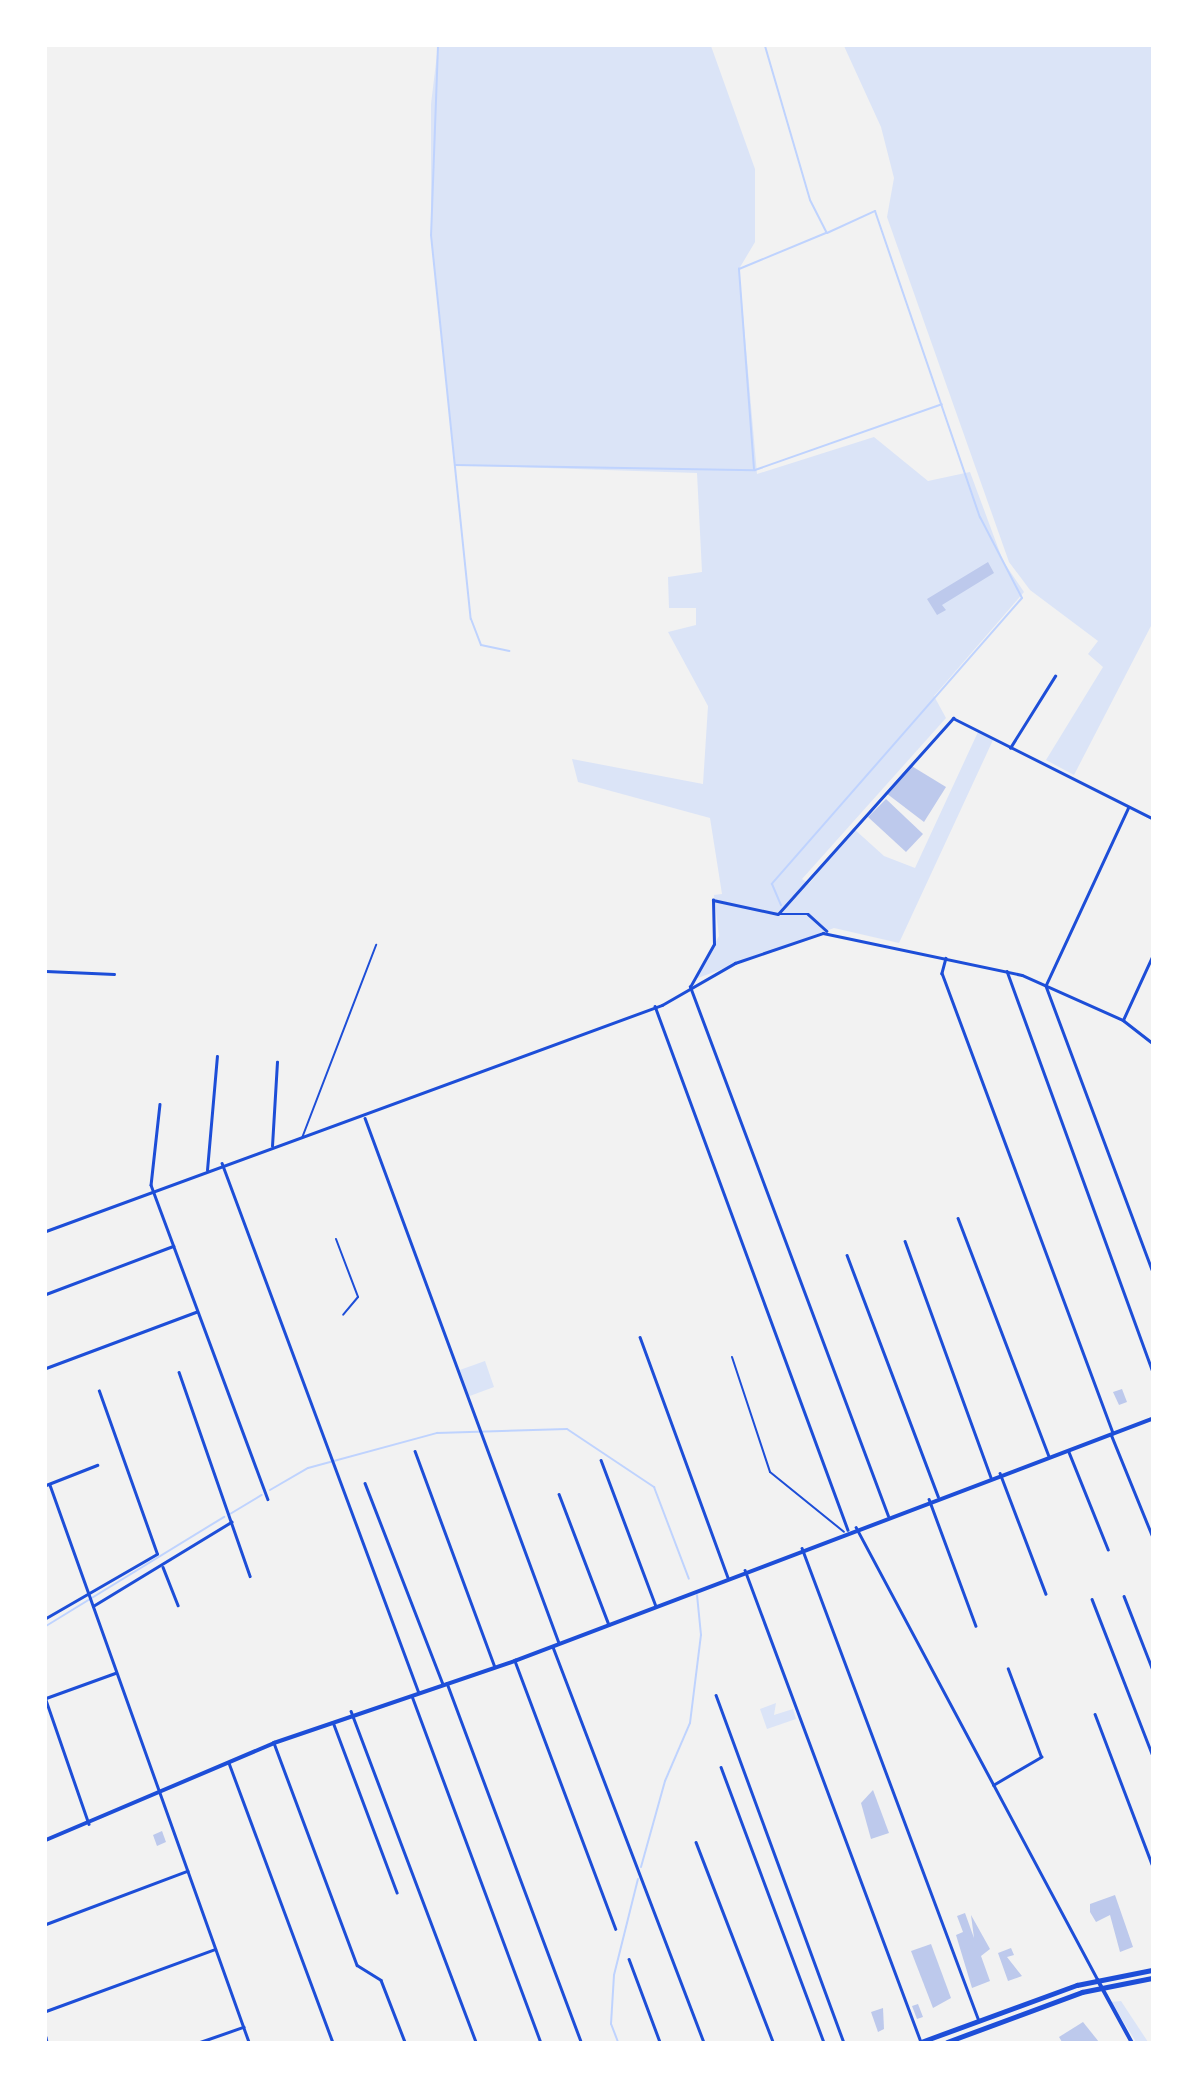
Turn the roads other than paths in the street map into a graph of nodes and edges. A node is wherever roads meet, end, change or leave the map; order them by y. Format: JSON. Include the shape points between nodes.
{"nodes":[{"id":1,"x":1055,"y":676,"type":"dead end"},
{"id":2,"x":1010,"y":748,"type":"junction"},
{"id":3,"x":1129,"y":807,"type":"junction"},
{"id":4,"x":1153,"y":818,"type":"edge"},
{"id":5,"x":778,"y":914,"type":"junction"},
{"id":6,"x":828,"y":933,"type":"junction"},
{"id":7,"x":376,"y":945,"type":"dead end"},
{"id":8,"x":1153,"y":957,"type":"edge"},
{"id":9,"x":946,"y":958,"type":"junction"},
{"id":10,"x":46,"y":971,"type":"edge"},
{"id":11,"x":1007,"y":971,"type":"junction"},
{"id":12,"x":114,"y":974,"type":"dead end"},
{"id":13,"x":1046,"y":986,"type":"junction"},
{"id":14,"x":690,"y":987,"type":"junction"},
{"id":15,"x":655,"y":1006,"type":"junction"},
{"id":16,"x":1123,"y":1020,"type":"junction"},
{"id":17,"x":1153,"y":1043,"type":"edge"},
{"id":18,"x":217,"y":1056,"type":"dead end"},
{"id":19,"x":277,"y":1062,"type":"dead end"},
{"id":20,"x":160,"y":1104,"type":"dead end"},
{"id":21,"x":365,"y":1118,"type":"junction"},
{"id":22,"x":301,"y":1139,"type":"junction"},
{"id":23,"x":272,"y":1146,"type":"junction"},
{"id":24,"x":222,"y":1163,"type":"junction"},
{"id":25,"x":207,"y":1170,"type":"junction"},
{"id":26,"x":153,"y":1189,"type":"junction"},
{"id":27,"x":958,"y":1218,"type":"dead end"},
{"id":28,"x":46,"y":1231,"type":"edge"},
{"id":29,"x":336,"y":1239,"type":"dead end"},
{"id":30,"x":905,"y":1241,"type":"dead end"},
{"id":31,"x":173,"y":1246,"type":"junction"},
{"id":32,"x":847,"y":1255,"type":"dead end"},
{"id":33,"x":1153,"y":1269,"type":"edge"},
{"id":34,"x":46,"y":1294,"type":"edge"},
{"id":35,"x":198,"y":1311,"type":"junction"},
{"id":36,"x":343,"y":1315,"type":"dead end"},
{"id":37,"x":640,"y":1338,"type":"dead end"},
{"id":38,"x":732,"y":1357,"type":"dead end"},
{"id":39,"x":46,"y":1368,"type":"edge"},
{"id":40,"x":1153,"y":1369,"type":"edge"},
{"id":41,"x":179,"y":1372,"type":"dead end"},
{"id":42,"x":99,"y":1391,"type":"dead end"},
{"id":43,"x":1153,"y":1419,"type":"edge"},
{"id":44,"x":1112,"y":1433,"type":"junction"},
{"id":45,"x":1068,"y":1450,"type":"junction"},
{"id":46,"x":415,"y":1451,"type":"dead end"},
{"id":47,"x":1049,"y":1456,"type":"junction"},
{"id":48,"x":601,"y":1460,"type":"dead end"},
{"id":49,"x":97,"y":1465,"type":"dead end"},
{"id":50,"x":1000,"y":1473,"type":"junction"},
{"id":51,"x":991,"y":1477,"type":"junction"},
{"id":52,"x":365,"y":1482,"type":"dead end"},
{"id":53,"x":48,"y":1485,"type":"edge"},
{"id":54,"x":559,"y":1494,"type":"dead end"},
{"id":55,"x":939,"y":1496,"type":"junction"},
{"id":56,"x":268,"y":1499,"type":"dead end"},
{"id":57,"x":929,"y":1499,"type":"junction"},
{"id":58,"x":888,"y":1516,"type":"junction"},
{"id":59,"x":231,"y":1522,"type":"junction"},
{"id":60,"x":856,"y":1527,"type":"junction"},
{"id":61,"x":846,"y":1531,"type":"junction"},
{"id":62,"x":1153,"y":1535,"type":"edge"},
{"id":63,"x":802,"y":1548,"type":"junction"},
{"id":64,"x":1108,"y":1549,"type":"dead end"},
{"id":65,"x":163,"y":1567,"type":"junction"},
{"id":66,"x":745,"y":1570,"type":"junction"},
{"id":67,"x":250,"y":1576,"type":"dead end"},
{"id":68,"x":729,"y":1577,"type":"junction"},
{"id":69,"x":87,"y":1593,"type":"junction"},
{"id":70,"x":1046,"y":1594,"type":"dead end"},
{"id":71,"x":1124,"y":1596,"type":"dead end"},
{"id":72,"x":1092,"y":1599,"type":"dead end"},
{"id":73,"x":178,"y":1605,"type":"dead end"},
{"id":74,"x":92,"y":1606,"type":"junction"},
{"id":75,"x":656,"y":1606,"type":"junction"},
{"id":76,"x":46,"y":1618,"type":"edge"},
{"id":77,"x":609,"y":1626,"type":"junction"},
{"id":78,"x":976,"y":1626,"type":"dead end"},
{"id":79,"x":560,"y":1644,"type":"junction"},
{"id":80,"x":553,"y":1647,"type":"junction"},
{"id":81,"x":515,"y":1661,"type":"junction"},
{"id":82,"x":495,"y":1667,"type":"junction"},
{"id":83,"x":1153,"y":1668,"type":"edge"},
{"id":84,"x":1008,"y":1669,"type":"dead end"},
{"id":85,"x":116,"y":1673,"type":"junction"},
{"id":86,"x":445,"y":1684,"type":"junction"},
{"id":87,"x":419,"y":1693,"type":"junction"},
{"id":88,"x":716,"y":1695,"type":"dead end"},
{"id":89,"x":412,"y":1696,"type":"junction"},
{"id":90,"x":46,"y":1699,"type":"edge"},
{"id":91,"x":352,"y":1713,"type":"junction"},
{"id":92,"x":1095,"y":1714,"type":"dead end"},
{"id":93,"x":333,"y":1722,"type":"junction"},
{"id":94,"x":274,"y":1743,"type":"junction"},
{"id":95,"x":1153,"y":1754,"type":"edge"},
{"id":96,"x":229,"y":1763,"type":"junction"},
{"id":97,"x":721,"y":1768,"type":"dead end"},
{"id":98,"x":992,"y":1786,"type":"junction"},
{"id":99,"x":159,"y":1796,"type":"junction"},
{"id":100,"x":89,"y":1824,"type":"junction"},
{"id":101,"x":46,"y":1840,"type":"edge"},
{"id":102,"x":696,"y":1842,"type":"dead end"},
{"id":103,"x":1153,"y":1864,"type":"edge"},
{"id":104,"x":187,"y":1871,"type":"junction"},
{"id":105,"x":397,"y":1892,"type":"dead end"},
{"id":106,"x":46,"y":1924,"type":"edge"},
{"id":107,"x":616,"y":1929,"type":"dead end"},
{"id":108,"x":215,"y":1949,"type":"junction"},
{"id":109,"x":629,"y":1959,"type":"dead end"},
{"id":110,"x":1153,"y":1970,"type":"edge"},
{"id":111,"x":1153,"y":1978,"type":"edge"},
{"id":112,"x":1098,"y":1980,"type":"junction"},
{"id":113,"x":1100,"y":1987,"type":"junction"},
{"id":114,"x":46,"y":2011,"type":"edge"},
{"id":115,"x":979,"y":2021,"type":"junction"},
{"id":116,"x":243,"y":2027,"type":"junction"},
{"id":117,"x":46,"y":2037,"type":"edge"},
{"id":118,"x":962,"y":2040,"type":"edge"},
{"id":119,"x":47,"y":2042,"type":"edge"},
{"id":120,"x":200,"y":2042,"type":"edge"},
{"id":121,"x":249,"y":2042,"type":"edge"},
{"id":122,"x":333,"y":2042,"type":"edge"},
{"id":123,"x":405,"y":2042,"type":"edge"},
{"id":124,"x":476,"y":2042,"type":"edge"},
{"id":125,"x":541,"y":2042,"type":"edge"},
{"id":126,"x":581,"y":2042,"type":"edge"},
{"id":127,"x":660,"y":2042,"type":"edge"},
{"id":128,"x":704,"y":2042,"type":"edge"},
{"id":129,"x":774,"y":2042,"type":"edge"},
{"id":130,"x":824,"y":2042,"type":"edge"},
{"id":131,"x":844,"y":2042,"type":"edge"},
{"id":132,"x":921,"y":2042,"type":"edge"},
{"id":133,"x":947,"y":2042,"type":"edge"},
{"id":134,"x":1132,"y":2042,"type":"edge"}],
"edges":[{"from":1,"to":2,"type":"street"},
{"from":2,"to":3,"type":"street"},
{"from":2,"to":5,"type":"street","via":[[953,718]]},
{"from":3,"to":4,"type":"street"},
{"from":3,"to":13,"type":"street"},
{"from":5,"to":6,"type":"street","via":[[808,914]]},
{"from":5,"to":14,"type":"street","via":[[713,900],[714,944]]},
{"from":6,"to":9,"type":"street"},
{"from":6,"to":14,"type":"street","via":[[735,963]]},
{"from":7,"to":22,"type":"lane"},
{"from":8,"to":16,"type":"street"},
{"from":9,"to":11,"type":"street"},
{"from":9,"to":44,"type":"street","via":[[942,972]]},
{"from":10,"to":12,"type":"street"},
{"from":11,"to":13,"type":"street"},
{"from":11,"to":40,"type":"street"},
{"from":13,"to":16,"type":"street"},
{"from":13,"to":33,"type":"street"},
{"from":14,"to":15,"type":"street"},
{"from":14,"to":58,"type":"street"},
{"from":15,"to":21,"type":"street"},
{"from":15,"to":61,"type":"street"},
{"from":16,"to":17,"type":"street"},
{"from":18,"to":25,"type":"street"},
{"from":19,"to":23,"type":"street"},
{"from":20,"to":26,"type":"street"},
{"from":21,"to":22,"type":"street"},
{"from":21,"to":79,"type":"street"},
{"from":22,"to":23,"type":"street"},
{"from":23,"to":24,"type":"street"},
{"from":24,"to":25,"type":"street"},
{"from":24,"to":87,"type":"street"},
{"from":25,"to":26,"type":"street"},
{"from":26,"to":28,"type":"street"},
{"from":26,"to":31,"type":"street"},
{"from":27,"to":47,"type":"street"},
{"from":29,"to":36,"type":"lane","via":[[358,1297]]},
{"from":30,"to":51,"type":"street"},
{"from":31,"to":34,"type":"street"},
{"from":31,"to":35,"type":"street"},
{"from":32,"to":55,"type":"street"},
{"from":35,"to":39,"type":"street"},
{"from":35,"to":56,"type":"street"},
{"from":37,"to":68,"type":"street"},
{"from":38,"to":61,"type":"lane","via":[[771,1472]]},
{"from":41,"to":59,"type":"street"},
{"from":42,"to":69,"type":"street","via":[[158,1550],[149,1564]]},
{"from":43,"to":44,"type":"street"},
{"from":44,"to":45,"type":"street"},
{"from":44,"to":62,"type":"street"},
{"from":45,"to":47,"type":"street"},
{"from":45,"to":64,"type":"street"},
{"from":46,"to":82,"type":"street"},
{"from":47,"to":50,"type":"street"},
{"from":48,"to":75,"type":"street"},
{"from":49,"to":53,"type":"street"},
{"from":50,"to":51,"type":"street"},
{"from":50,"to":70,"type":"street"},
{"from":51,"to":55,"type":"street"},
{"from":52,"to":86,"type":"street"},
{"from":53,"to":69,"type":"street"},
{"from":54,"to":77,"type":"street"},
{"from":55,"to":57,"type":"street"},
{"from":57,"to":58,"type":"street"},
{"from":57,"to":78,"type":"street"},
{"from":58,"to":60,"type":"street"},
{"from":59,"to":65,"type":"street"},
{"from":59,"to":67,"type":"street"},
{"from":60,"to":61,"type":"street"},
{"from":60,"to":98,"type":"street"},
{"from":61,"to":63,"type":"street"},
{"from":63,"to":66,"type":"street"},
{"from":63,"to":115,"type":"street"},
{"from":65,"to":73,"type":"street"},
{"from":65,"to":74,"type":"street"},
{"from":66,"to":68,"type":"street"},
{"from":66,"to":132,"type":"street"},
{"from":68,"to":75,"type":"street"},
{"from":69,"to":74,"type":"street"},
{"from":69,"to":76,"type":"street"},
{"from":71,"to":83,"type":"street"},
{"from":72,"to":95,"type":"street"},
{"from":74,"to":85,"type":"street"},
{"from":75,"to":77,"type":"street"},
{"from":77,"to":79,"type":"street"},
{"from":79,"to":80,"type":"street"},
{"from":80,"to":81,"type":"street"},
{"from":80,"to":128,"type":"street"},
{"from":81,"to":82,"type":"street"},
{"from":81,"to":107,"type":"street"},
{"from":82,"to":86,"type":"street"},
{"from":84,"to":98,"type":"street","via":[[1040,1759]]},
{"from":85,"to":90,"type":"street"},
{"from":85,"to":99,"type":"street"},
{"from":86,"to":87,"type":"street"},
{"from":86,"to":126,"type":"street"},
{"from":87,"to":89,"type":"street"},
{"from":88,"to":131,"type":"street"},
{"from":89,"to":91,"type":"street"},
{"from":89,"to":125,"type":"street"},
{"from":90,"to":100,"type":"street"},
{"from":91,"to":93,"type":"street"},
{"from":91,"to":124,"type":"street"},
{"from":92,"to":103,"type":"street"},
{"from":93,"to":94,"type":"street"},
{"from":93,"to":105,"type":"street"},
{"from":94,"to":96,"type":"street"},
{"from":94,"to":123,"type":"street","via":[[357,1965],[381,1980]]},
{"from":96,"to":99,"type":"street"},
{"from":96,"to":122,"type":"street"},
{"from":97,"to":130,"type":"street"},
{"from":98,"to":112,"type":"street"},
{"from":99,"to":100,"type":"street"},
{"from":99,"to":104,"type":"street"},
{"from":100,"to":101,"type":"street"},
{"from":102,"to":129,"type":"street"},
{"from":104,"to":106,"type":"street"},
{"from":104,"to":108,"type":"street"},
{"from":108,"to":114,"type":"street"},
{"from":108,"to":116,"type":"street"},
{"from":109,"to":127,"type":"street"},
{"from":110,"to":112,"type":"main road"},
{"from":111,"to":113,"type":"main road"},
{"from":112,"to":113,"type":"street"},
{"from":112,"to":115,"type":"main road"},
{"from":113,"to":118,"type":"main road"},
{"from":113,"to":134,"type":"street"},
{"from":115,"to":132,"type":"main road"},
{"from":116,"to":120,"type":"street"},
{"from":116,"to":121,"type":"street"},
{"from":117,"to":119,"type":"street"},
{"from":118,"to":133,"type":"main road"}]}
